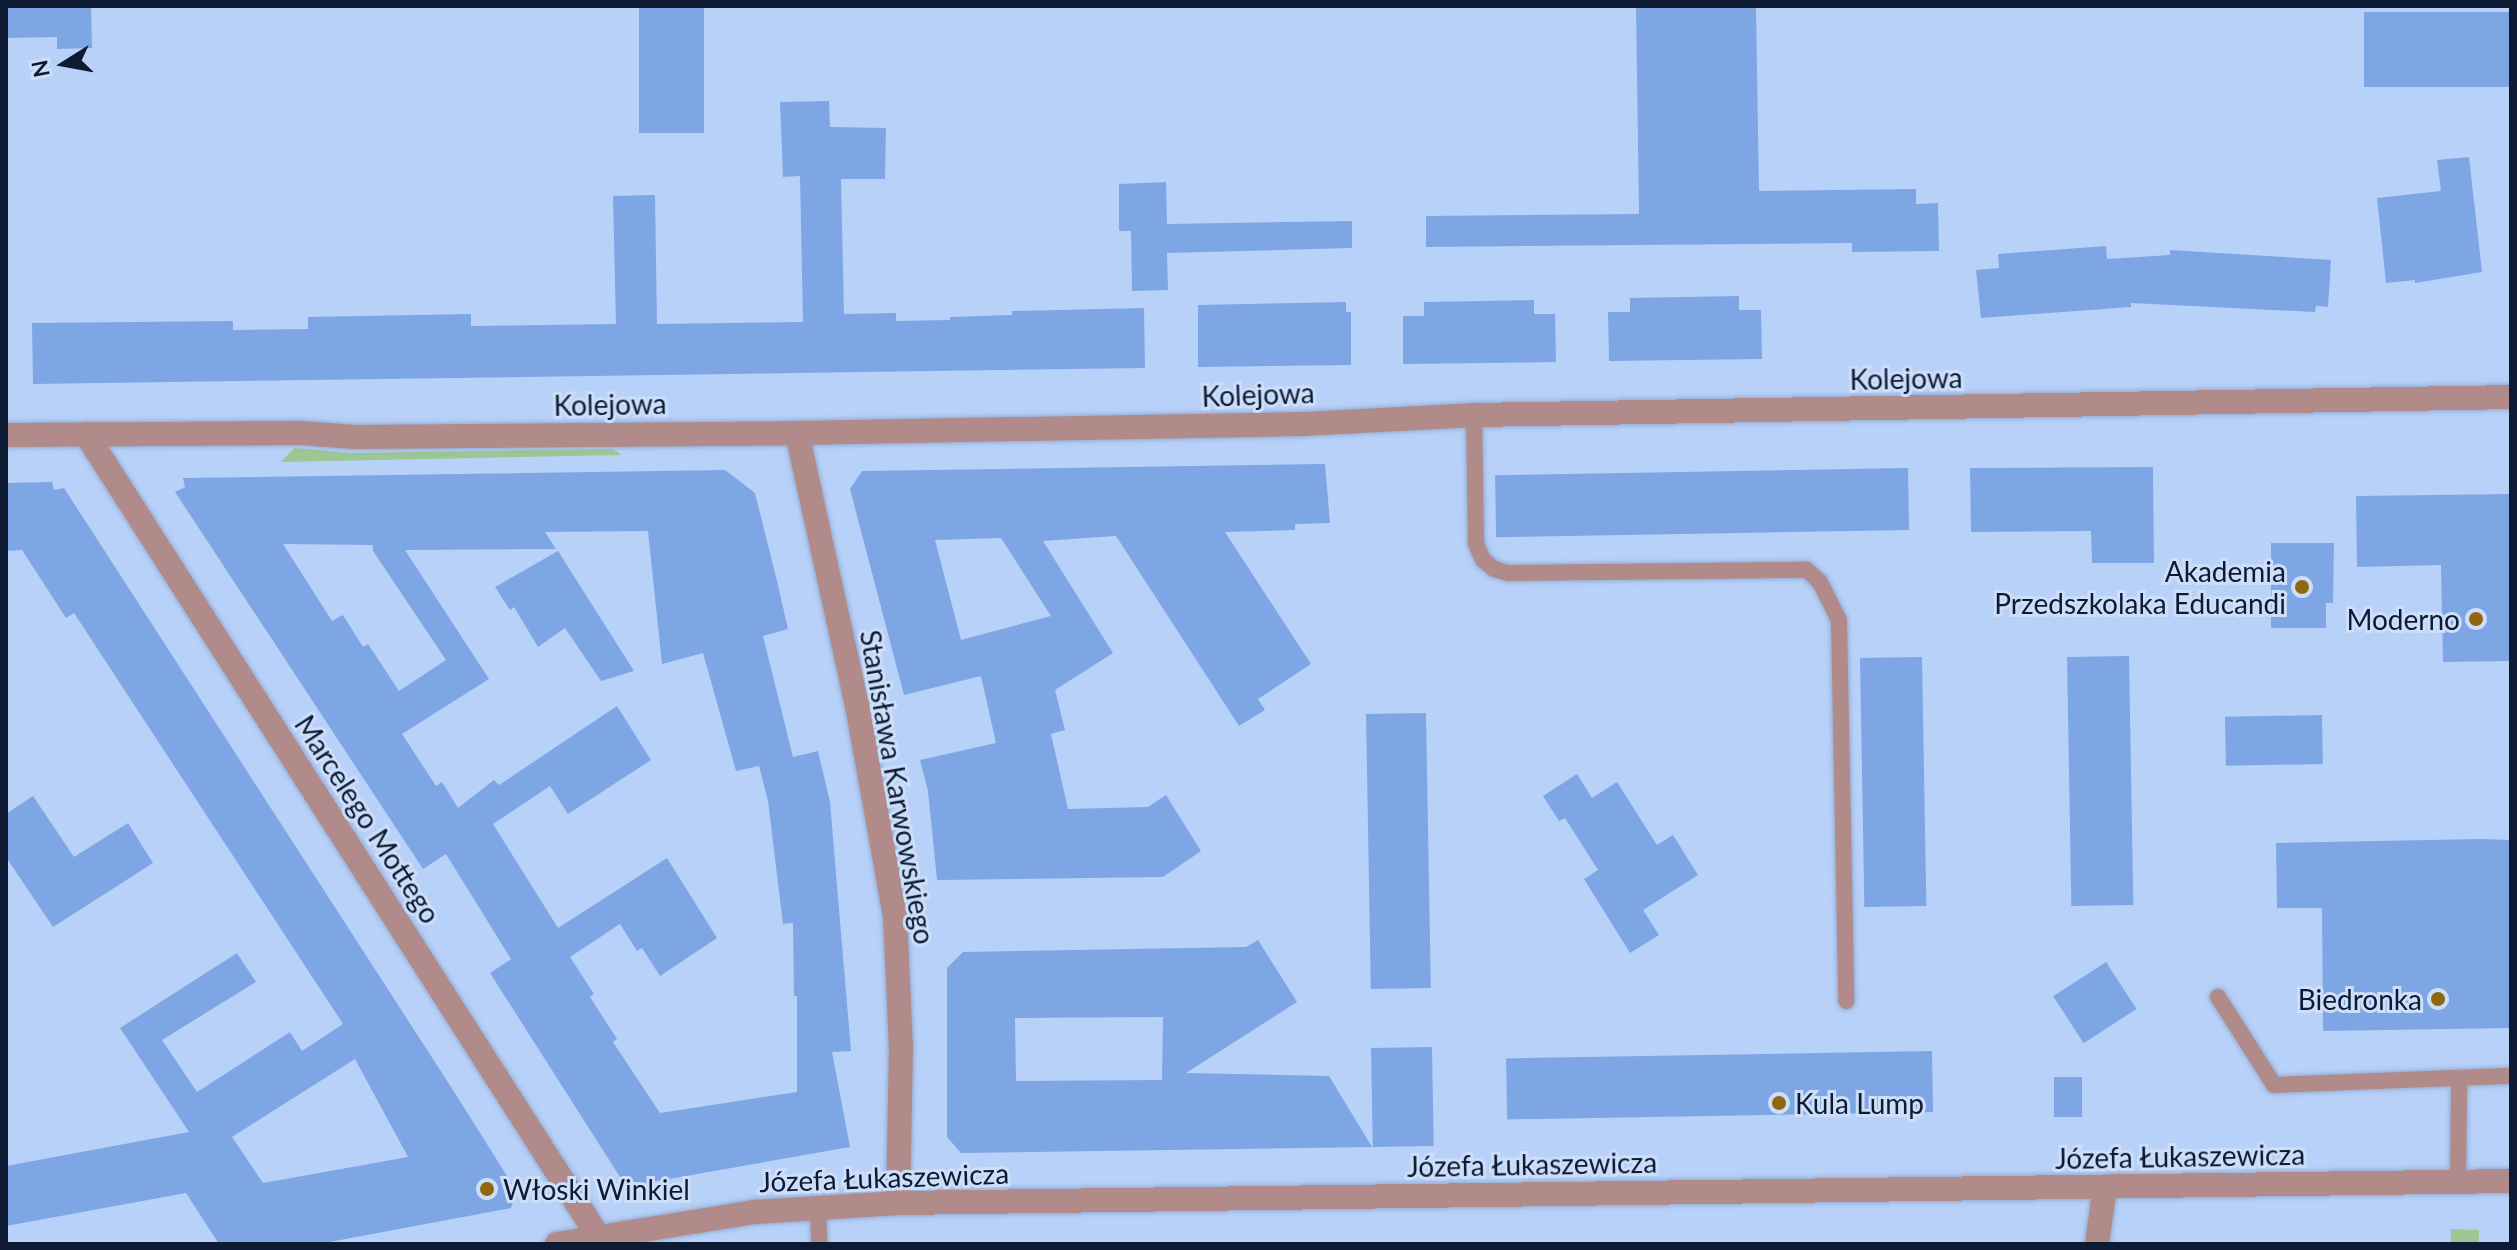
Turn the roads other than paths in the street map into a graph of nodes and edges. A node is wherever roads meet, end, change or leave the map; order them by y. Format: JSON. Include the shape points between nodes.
{"nodes":[{"id":1,"x":2511,"y":397,"type":"edge"},
{"id":2,"x":1474,"y":415,"type":"junction"},
{"id":3,"x":797,"y":433,"type":"junction"},
{"id":4,"x":86,"y":434,"type":"junction"},
{"id":5,"x":6,"y":435,"type":"edge"},
{"id":6,"x":2218,"y":997,"type":"dead end"},
{"id":7,"x":1846,"y":1001,"type":"dead end"},
{"id":8,"x":2511,"y":1076,"type":"edge"},
{"id":9,"x":2459,"y":1078,"type":"junction"},
{"id":10,"x":2511,"y":1181,"type":"edge"},
{"id":11,"x":2458,"y":1182,"type":"junction"},
{"id":12,"x":2105,"y":1187,"type":"junction"},
{"id":13,"x":898,"y":1203,"type":"junction"},
{"id":14,"x":818,"y":1208,"type":"junction"},
{"id":15,"x":598,"y":1236,"type":"junction"},
{"id":16,"x":557,"y":1244,"type":"edge"},
{"id":17,"x":819,"y":1244,"type":"edge"},
{"id":18,"x":2097,"y":1244,"type":"edge"}],
"edges":[{"from":1,"to":2,"type":"street","name":"Kolejowa"},
{"from":2,"to":3,"type":"street","name":"Kolejowa","via":[[1304,424]]},
{"from":2,"to":7,"type":"lane","via":[[1476,544],[1494,569],[1807,570],[1820,582],[1839,620]]},
{"from":3,"to":4,"type":"street","name":"Kolejowa"},
{"from":3,"to":13,"type":"street","name":"Stanisława Karwowskiego","via":[[857,705],[895,916],[901,1046]]},
{"from":4,"to":5,"type":"street","name":"Kolejowa"},
{"from":4,"to":15,"type":"street","name":"Marcelego Mottego"},
{"from":6,"to":9,"type":"lane","via":[[2274,1085]]},
{"from":8,"to":9,"type":"lane"},
{"from":9,"to":11,"type":"lane"},
{"from":10,"to":11,"type":"street","name":"Józefa Łukaszewicza"},
{"from":11,"to":12,"type":"street","name":"Józefa Łukaszewicza"},
{"from":12,"to":13,"type":"street","name":"Józefa Łukaszewicza"},
{"from":12,"to":18,"type":"street"},
{"from":13,"to":14,"type":"street","name":"Józefa Łukaszewicza"},
{"from":14,"to":15,"type":"street","name":"Józefa Łukaszewicza","via":[[754,1212]]},
{"from":14,"to":17,"type":"lane"},
{"from":15,"to":16,"type":"street","name":"Józefa Łukaszewicza"}]}
